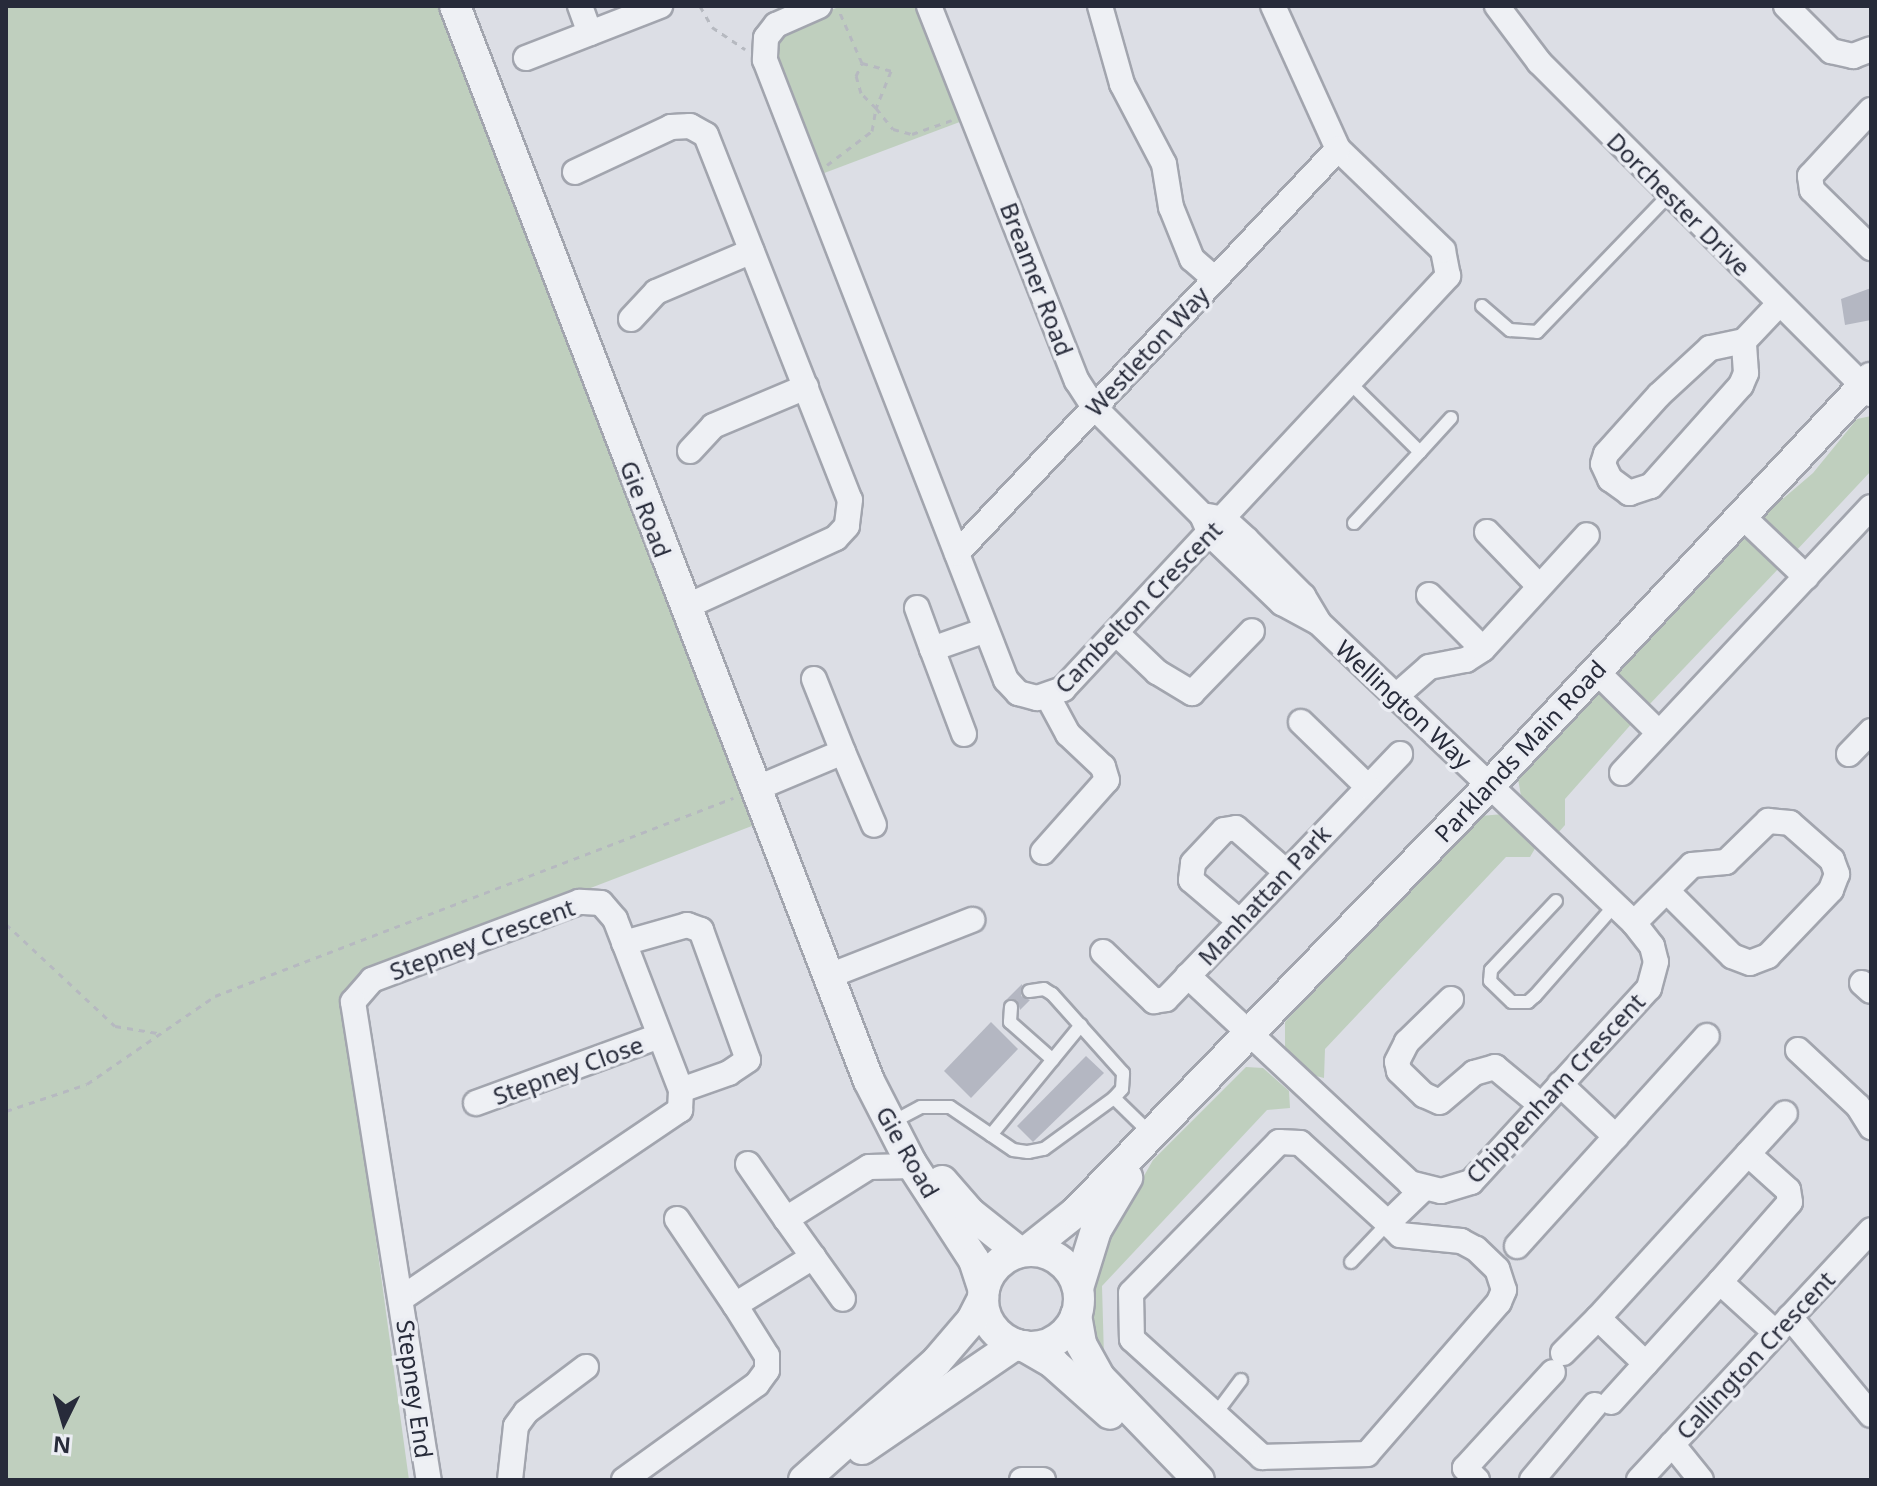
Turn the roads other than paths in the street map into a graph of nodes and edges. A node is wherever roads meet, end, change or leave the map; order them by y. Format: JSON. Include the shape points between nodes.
{"nodes":[{"id":1,"x":455,"y":6,"type":"edge"},
{"id":2,"x":580,"y":6,"type":"edge"},
{"id":3,"x":660,"y":6,"type":"edge"},
{"id":4,"x":819,"y":6,"type":"edge"},
{"id":5,"x":929,"y":6,"type":"edge"},
{"id":6,"x":1100,"y":6,"type":"edge"},
{"id":7,"x":1273,"y":6,"type":"edge"},
{"id":8,"x":1497,"y":6,"type":"edge"},
{"id":9,"x":1786,"y":6,"type":"edge"},
{"id":10,"x":590,"y":33,"type":"junction"},
{"id":11,"x":1871,"y":49,"type":"edge"},
{"id":12,"x":526,"y":58,"type":"dead end"},
{"id":13,"x":1871,"y":110,"type":"edge"},
{"id":14,"x":1338,"y":149,"type":"junction"},
{"id":15,"x":575,"y":172,"type":"dead end"},
{"id":16,"x":1669,"y":195,"type":"junction"},
{"id":17,"x":1871,"y":248,"type":"edge"},
{"id":18,"x":752,"y":251,"type":"junction"},
{"id":19,"x":1215,"y":279,"type":"junction"},
{"id":20,"x":1779,"y":304,"type":"junction"},
{"id":21,"x":1482,"y":306,"type":"dead end"},
{"id":22,"x":631,"y":319,"type":"dead end"},
{"id":23,"x":1744,"y":341,"type":"junction"},
{"id":24,"x":1351,"y":384,"type":"junction"},
{"id":25,"x":1868,"y":386,"type":"edge"},
{"id":26,"x":806,"y":387,"type":"junction"},
{"id":27,"x":1094,"y":407,"type":"junction"},
{"id":28,"x":1451,"y":418,"type":"dead end"},
{"id":29,"x":690,"y":451,"type":"dead end"},
{"id":30,"x":1420,"y":452,"type":"junction"},
{"id":31,"x":1871,"y":507,"type":"edge"},
{"id":32,"x":1741,"y":515,"type":"junction"},
{"id":33,"x":1212,"y":523,"type":"junction"},
{"id":34,"x":1354,"y":523,"type":"dead end"},
{"id":35,"x":1487,"y":532,"type":"dead end"},
{"id":36,"x":1587,"y":535,"type":"dead end"},
{"id":37,"x":957,"y":553,"type":"junction"},
{"id":38,"x":1806,"y":577,"type":"junction"},
{"id":39,"x":1539,"y":586,"type":"junction"},
{"id":40,"x":1429,"y":595,"type":"dead end"},
{"id":41,"x":682,"y":602,"type":"junction"},
{"id":42,"x":917,"y":608,"type":"dead end"},
{"id":43,"x":986,"y":630,"type":"junction"},
{"id":44,"x":1252,"y":631,"type":"dead end"},
{"id":45,"x":1116,"y":633,"type":"junction"},
{"id":46,"x":932,"y":649,"type":"junction"},
{"id":47,"x":1483,"y":649,"type":"junction"},
{"id":48,"x":1596,"y":671,"type":"junction"},
{"id":49,"x":814,"y":679,"type":"dead end"},
{"id":50,"x":1396,"y":696,"type":"junction"},
{"id":51,"x":1048,"y":697,"type":"junction"},
{"id":52,"x":1301,"y":722,"type":"dead end"},
{"id":53,"x":1871,"y":731,"type":"edge"},
{"id":54,"x":1659,"y":733,"type":"junction"},
{"id":55,"x":964,"y":734,"type":"dead end"},
{"id":56,"x":843,"y":752,"type":"junction"},
{"id":57,"x":1400,"y":754,"type":"dead end"},
{"id":58,"x":1849,"y":754,"type":"dead end"},
{"id":59,"x":1622,"y":773,"type":"dead end"},
{"id":60,"x":1489,"y":786,"type":"junction"},
{"id":61,"x":1368,"y":787,"type":"junction"},
{"id":62,"x":755,"y":789,"type":"junction"},
{"id":63,"x":874,"y":825,"type":"dead end"},
{"id":64,"x":1043,"y":852,"type":"dead end"},
{"id":65,"x":1284,"y":870,"type":"junction"},
{"id":66,"x":1667,"y":891,"type":"junction"},
{"id":67,"x":1556,"y":901,"type":"dead end"},
{"id":68,"x":1615,"y":905,"type":"junction"},
{"id":69,"x":972,"y":920,"type":"dead end"},
{"id":70,"x":1239,"y":921,"type":"junction"},
{"id":71,"x":1634,"y":923,"type":"junction"},
{"id":72,"x":624,"y":943,"type":"junction"},
{"id":73,"x":1103,"y":952,"type":"dead end"},
{"id":74,"x":829,"y":976,"type":"junction"},
{"id":75,"x":1188,"y":976,"type":"junction"},
{"id":76,"x":1029,"y":991,"type":"dead end"},
{"id":77,"x":1451,"y":999,"type":"dead end"},
{"id":78,"x":1011,"y":1007,"type":"dead end"},
{"id":79,"x":1081,"y":1025,"type":"junction"},
{"id":80,"x":1248,"y":1035,"type":"junction"},
{"id":81,"x":659,"y":1036,"type":"junction"},
{"id":82,"x":1707,"y":1036,"type":"dead end"},
{"id":83,"x":1798,"y":1050,"type":"dead end"},
{"id":84,"x":1053,"y":1060,"type":"junction"},
{"id":85,"x":1560,"y":1084,"type":"junction"},
{"id":86,"x":681,"y":1090,"type":"junction"},
{"id":87,"x":1114,"y":1098,"type":"junction"},
{"id":88,"x":1864,"y":1099,"type":"edge"},
{"id":89,"x":476,"y":1103,"type":"dead end"},
{"id":90,"x":1541,"y":1105,"type":"junction"},
{"id":91,"x":1785,"y":1113,"type":"dead end"},
{"id":92,"x":896,"y":1121,"type":"junction"},
{"id":93,"x":1871,"y":1127,"type":"edge"},
{"id":94,"x":1158,"y":1131,"type":"junction"},
{"id":95,"x":991,"y":1135,"type":"junction"},
{"id":96,"x":1616,"y":1137,"type":"junction"},
{"id":97,"x":1748,"y":1154,"type":"junction"},
{"id":98,"x":748,"y":1164,"type":"dead end"},
{"id":99,"x":913,"y":1166,"type":"junction"},
{"id":100,"x":869,"y":1167,"type":"junction"},
{"id":101,"x":1422,"y":1190,"type":"junction"},
{"id":102,"x":677,"y":1219,"type":"dead end"},
{"id":103,"x":786,"y":1219,"type":"junction"},
{"id":104,"x":1388,"y":1223,"type":"junction"},
{"id":105,"x":1871,"y":1230,"type":"edge"},
{"id":106,"x":1517,"y":1246,"type":"dead end"},
{"id":107,"x":1023,"y":1251,"type":"junction"},
{"id":108,"x":813,"y":1257,"type":"junction"},
{"id":109,"x":1351,"y":1262,"type":"dead end"},
{"id":110,"x":1720,"y":1282,"type":"junction"},
{"id":111,"x":983,"y":1294,"type":"junction"},
{"id":112,"x":402,"y":1298,"type":"junction"},
{"id":113,"x":843,"y":1299,"type":"dead end"},
{"id":114,"x":1077,"y":1302,"type":"junction"},
{"id":115,"x":735,"y":1305,"type":"junction"},
{"id":116,"x":1598,"y":1318,"type":"junction"},
{"id":117,"x":1782,"y":1325,"type":"junction"},
{"id":118,"x":1020,"y":1345,"type":"junction"},
{"id":119,"x":1646,"y":1364,"type":"junction"},
{"id":120,"x":586,"y":1367,"type":"dead end"},
{"id":121,"x":1241,"y":1380,"type":"dead end"},
{"id":122,"x":1871,"y":1415,"type":"edge"},
{"id":123,"x":1214,"y":1416,"type":"junction"},
{"id":124,"x":1672,"y":1444,"type":"junction"},
{"id":125,"x":1465,"y":1476,"type":"edge"},
{"id":126,"x":429,"y":1480,"type":"edge"},
{"id":127,"x":510,"y":1480,"type":"edge"},
{"id":128,"x":624,"y":1480,"type":"edge"},
{"id":129,"x":805,"y":1480,"type":"edge"},
{"id":130,"x":1022,"y":1480,"type":"edge"},
{"id":131,"x":1043,"y":1480,"type":"edge"},
{"id":132,"x":1183,"y":1480,"type":"edge"},
{"id":133,"x":1199,"y":1480,"type":"edge"},
{"id":134,"x":1532,"y":1480,"type":"edge"},
{"id":135,"x":1639,"y":1480,"type":"edge"},
{"id":136,"x":1701,"y":1480,"type":"edge"}],
"edges":[{"from":1,"to":41,"type":"street","name":"Gie Road"},
{"from":2,"to":10,"type":"street"},
{"from":3,"to":10,"type":"street"},
{"from":4,"to":37,"type":"street","name":"Cambelton Crescent","via":[[776,25],[764,53]]},
{"from":5,"to":27,"type":"street","name":"Breamer Road","via":[[1077,381]]},
{"from":6,"to":19,"type":"street","via":[[1122,84],[1164,164],[1171,207],[1192,259]]},
{"from":7,"to":14,"type":"street","name":"Cambelton Crescent"},
{"from":8,"to":16,"type":"street","name":"Dorchester Drive","via":[[1539,62]]},
{"from":9,"to":11,"type":"street","via":[[1835,53],[1859,55]]},
{"from":10,"to":12,"type":"street"},
{"from":13,"to":17,"type":"street","via":[[1810,176],[1812,190]]},
{"from":14,"to":19,"type":"street","name":"Westleton Way"},
{"from":14,"to":24,"type":"street","name":"Cambelton Crescent","via":[[1443,250],[1448,264],[1443,286]]},
{"from":15,"to":18,"type":"street","via":[[671,127],[699,129],[713,149]]},
{"from":16,"to":20,"type":"street","name":"Dorchester Drive"},
{"from":16,"to":21,"type":"lane","via":[[1537,332],[1510,330]]},
{"from":18,"to":22,"type":"street","via":[[656,292]]},
{"from":18,"to":26,"type":"street"},
{"from":19,"to":27,"type":"street","name":"Westleton Way"},
{"from":20,"to":23,"type":"street"},
{"from":20,"to":25,"type":"street","name":"Dorchester Drive"},
{"from":23,"to":23,"type":"street","via":[[1746,373],[1741,385],[1651,486],[1629,493],[1610,479],[1603,464],[1606,454],[1659,395],[1710,348]]},
{"from":24,"to":30,"type":"lane"},
{"from":24,"to":33,"type":"street","name":"Cambelton Crescent"},
{"from":25,"to":32,"type":"street","name":"Parklands Main Road"},
{"from":26,"to":29,"type":"street","via":[[713,426]]},
{"from":26,"to":41,"type":"street","via":[[850,500],[847,526],[836,538]]},
{"from":27,"to":33,"type":"street","name":"Breamer Road"},
{"from":27,"to":37,"type":"street","name":"Westleton Way"},
{"from":28,"to":30,"type":"lane"},
{"from":30,"to":34,"type":"lane"},
{"from":31,"to":38,"type":"street"},
{"from":32,"to":38,"type":"street"},
{"from":32,"to":48,"type":"street","name":"Parklands Main Road"},
{"from":33,"to":45,"type":"street","name":"Cambelton Crescent"},
{"from":33,"to":50,"type":"street","name":"Wellington Way","via":[[1282,603],[1319,623]]},
{"from":35,"to":39,"type":"street"},
{"from":36,"to":39,"type":"street"},
{"from":37,"to":43,"type":"street","name":"Cambelton Crescent"},
{"from":38,"to":54,"type":"street"},
{"from":39,"to":47,"type":"street"},
{"from":40,"to":47,"type":"street"},
{"from":41,"to":62,"type":"street","name":"Gie Road"},
{"from":42,"to":46,"type":"street"},
{"from":43,"to":46,"type":"street"},
{"from":43,"to":51,"type":"street","name":"Cambelton Crescent","via":[[1011,688],[1028,697]]},
{"from":44,"to":45,"type":"street","via":[[1192,693],[1157,672]]},
{"from":45,"to":51,"type":"street","name":"Cambelton Crescent","via":[[1063,689]]},
{"from":46,"to":55,"type":"street"},
{"from":47,"to":50,"type":"street","via":[[1466,660],[1429,667]]},
{"from":48,"to":54,"type":"street"},
{"from":48,"to":60,"type":"street","name":"Parklands Main Road"},
{"from":49,"to":56,"type":"street"},
{"from":50,"to":60,"type":"street","name":"Wellington Way"},
{"from":51,"to":64,"type":"street","via":[[1068,734],[1103,767],[1107,780]]},
{"from":52,"to":61,"type":"street"},
{"from":53,"to":58,"type":"street"},
{"from":54,"to":59,"type":"street"},
{"from":56,"to":62,"type":"street"},
{"from":56,"to":63,"type":"street"},
{"from":57,"to":61,"type":"street","name":"Manhattan Park"},
{"from":60,"to":68,"type":"street","name":"Chippenham Crescent"},
{"from":60,"to":80,"type":"street","name":"Parklands Main Road"},
{"from":61,"to":65,"type":"street","name":"Manhattan Park"},
{"from":62,"to":74,"type":"street","name":"Gie Road"},
{"from":65,"to":70,"type":"street","name":"Manhattan Park"},
{"from":65,"to":70,"type":"street","via":[[1236,828],[1224,830],[1193,863],[1191,880]]},
{"from":66,"to":66,"type":"street","via":[[1696,863],[1726,862],[1757,828],[1775,819],[1796,828],[1832,860],[1837,874],[1831,890],[1768,956],[1750,963],[1732,956]]},
{"from":66,"to":71,"type":"street"},
{"from":67,"to":68,"type":"lane","via":[[1491,970],[1490,981],[1512,1002],[1528,1002],[1535,996]]},
{"from":68,"to":71,"type":"street","name":"Chippenham Crescent"},
{"from":69,"to":74,"type":"street"},
{"from":70,"to":75,"type":"street","name":"Manhattan Park"},
{"from":71,"to":85,"type":"street","name":"Chippenham Crescent","via":[[1652,946],[1656,962],[1649,988]]},
{"from":72,"to":81,"type":"street","name":"Stepney Crescent"},
{"from":72,"to":86,"type":"street","via":[[687,925],[701,930],[748,1060],[729,1073]]},
{"from":72,"to":112,"type":"street","name":"Stepney Crescent","via":[[612,912],[587,901],[359,989],[353,1014]]},
{"from":73,"to":75,"type":"street","via":[[1154,1001],[1166,999]]},
{"from":74,"to":92,"type":"street","name":"Gie Road"},
{"from":75,"to":80,"type":"street","name":"Manhattan Park"},
{"from":76,"to":79,"type":"lane","via":[[1044,989]]},
{"from":77,"to":90,"type":"street","via":[[1407,1042],[1397,1062],[1399,1071],[1424,1095],[1440,1102],[1474,1073],[1495,1067]]},
{"from":78,"to":84,"type":"lane","via":[[1010,1022]]},
{"from":79,"to":84,"type":"lane"},
{"from":79,"to":87,"type":"lane","via":[[1123,1073],[1122,1089]]},
{"from":80,"to":94,"type":"street","name":"Parklands Main Road"},
{"from":80,"to":101,"type":"street"},
{"from":81,"to":86,"type":"street","name":"Stepney Crescent"},
{"from":81,"to":89,"type":"street","name":"Stepney Close"},
{"from":82,"to":96,"type":"street"},
{"from":83,"to":88,"type":"street"},
{"from":84,"to":95,"type":"lane"},
{"from":85,"to":90,"type":"street","name":"Chippenham Crescent"},
{"from":85,"to":96,"type":"street"},
{"from":86,"to":112,"type":"street","via":[[682,1104],[672,1120]]},
{"from":87,"to":94,"type":"lane"},
{"from":87,"to":95,"type":"lane","via":[[1044,1149],[1013,1150]]},
{"from":88,"to":93,"type":"street"},
{"from":90,"to":101,"type":"street","name":"Chippenham Crescent","via":[[1471,1182],[1441,1191]]},
{"from":91,"to":97,"type":"street"},
{"from":92,"to":95,"type":"lane","via":[[921,1107],[950,1107]]},
{"from":92,"to":99,"type":"street","name":"Gie Road"},
{"from":92,"to":100,"type":"street"},
{"from":92,"to":107,"type":"street","name":"Gie Road","via":[[970,1213]]},
{"from":94,"to":107,"type":"street","name":"Parklands Main Road","via":[[1066,1222]]},
{"from":94,"to":114,"type":"street","name":"Parklands Main Road","via":[[1103,1217]]},
{"from":96,"to":106,"type":"street"},
{"from":97,"to":110,"type":"street","via":[[1788,1190],[1790,1202]]},
{"from":97,"to":116,"type":"street"},
{"from":98,"to":103,"type":"street"},
{"from":99,"to":100,"type":"street"},
{"from":99,"to":111,"type":"street","name":"Gie Road","via":[[974,1260]]},
{"from":100,"to":103,"type":"street"},
{"from":101,"to":104,"type":"street"},
{"from":102,"to":115,"type":"street"},
{"from":103,"to":108,"type":"street"},
{"from":104,"to":109,"type":"lane"},
{"from":104,"to":123,"type":"street","via":[[1300,1143],[1279,1142],[1131,1293],[1135,1346]]},
{"from":104,"to":123,"type":"street","via":[[1400,1235],[1461,1241],[1476,1249],[1497,1269],[1504,1290],[1367,1454],[1273,1460],[1262,1457]]},
{"from":105,"to":117,"type":"street","name":"Callington Crescent"},
{"from":107,"to":111,"type":"street","via":[[995,1266]]},
{"from":107,"to":114,"type":"street","via":[[1062,1262]]},
{"from":108,"to":113,"type":"street"},
{"from":108,"to":115,"type":"street"},
{"from":110,"to":117,"type":"street"},
{"from":110,"to":119,"type":"street"},
{"from":111,"to":118,"type":"street","via":[[991,1325]]},
{"from":111,"to":129,"type":"street","via":[[972,1320],[937,1361]]},
{"from":112,"to":126,"type":"street","name":"Stepney End"},
{"from":114,"to":118,"type":"street","via":[[1053,1341]]},
{"from":114,"to":133,"type":"street","via":[[1081,1344],[1100,1378]]},
{"from":115,"to":128,"type":"street","via":[[767,1356],[767,1370],[757,1384]]},
{"from":116,"to":119,"type":"street"},
{"from":116,"to":125,"type":"street"},
{"from":117,"to":122,"type":"street"},
{"from":117,"to":124,"type":"street","name":"Callington Crescent"},
{"from":118,"to":129,"type":"street"},
{"from":118,"to":132,"type":"street","via":[[1069,1377]]},
{"from":119,"to":134,"type":"street"},
{"from":120,"to":127,"type":"street","via":[[526,1412],[516,1426]]},
{"from":121,"to":123,"type":"lane"},
{"from":124,"to":135,"type":"street","name":"Callington Crescent"},
{"from":124,"to":136,"type":"street"},
{"from":130,"to":131,"type":"street"}]}
